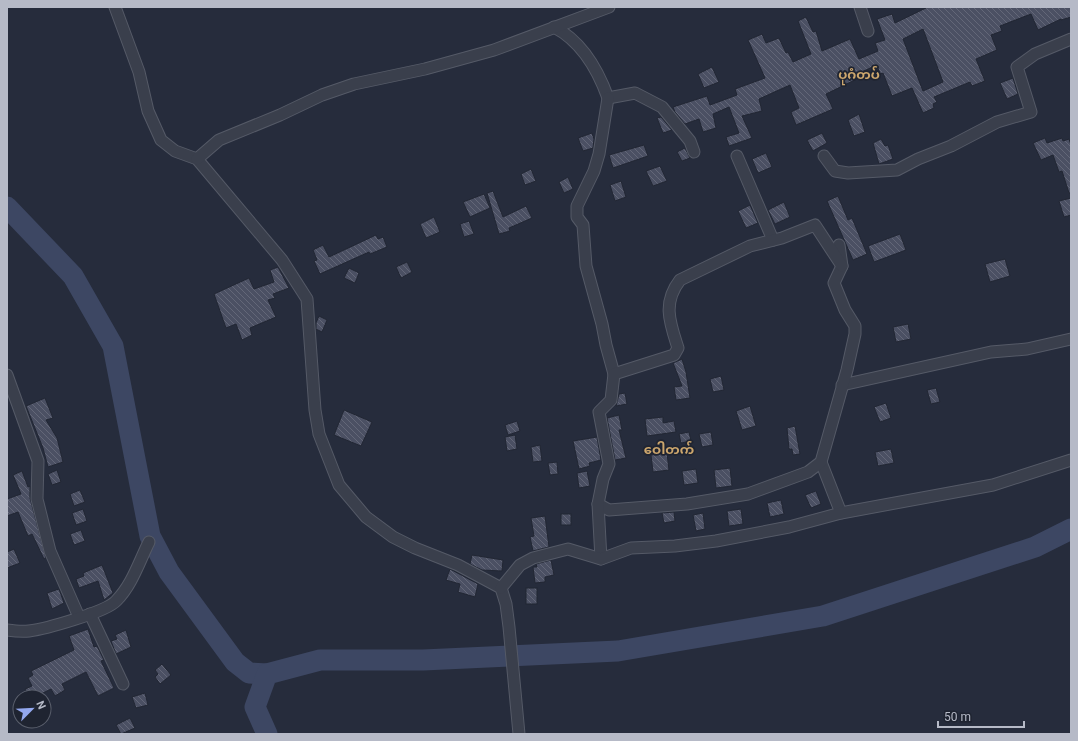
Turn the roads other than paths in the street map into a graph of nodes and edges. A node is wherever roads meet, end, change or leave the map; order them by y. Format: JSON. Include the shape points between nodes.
{"nodes":[{"id":1,"x":115,"y":7,"type":"edge"},
{"id":2,"x":609,"y":7,"type":"edge"},
{"id":3,"x":860,"y":7,"type":"edge"},
{"id":4,"x":554,"y":27,"type":"junction"},
{"id":5,"x":868,"y":32,"type":"dead end"},
{"id":6,"x":1071,"y":39,"type":"edge"},
{"id":7,"x":608,"y":98,"type":"junction"},
{"id":8,"x":694,"y":152,"type":"dead end"},
{"id":9,"x":737,"y":156,"type":"dead end"},
{"id":10,"x":824,"y":156,"type":"dead end"},
{"id":11,"x":197,"y":159,"type":"junction"},
{"id":12,"x":773,"y":240,"type":"junction"},
{"id":13,"x":839,"y":245,"type":"dead end"},
{"id":14,"x":842,"y":266,"type":"junction"},
{"id":15,"x":1071,"y":339,"type":"edge"},
{"id":16,"x":614,"y":374,"type":"junction"},
{"id":17,"x":7,"y":375,"type":"edge"},
{"id":18,"x":842,"y":385,"type":"junction"},
{"id":19,"x":1071,"y":460,"type":"edge"},
{"id":20,"x":820,"y":462,"type":"junction"},
{"id":21,"x":598,"y":504,"type":"junction"},
{"id":22,"x":841,"y":513,"type":"junction"},
{"id":23,"x":149,"y":542,"type":"dead end"},
{"id":24,"x":601,"y":559,"type":"junction"},
{"id":25,"x":501,"y":588,"type":"junction"},
{"id":26,"x":90,"y":614,"type":"junction"},
{"id":27,"x":79,"y":617,"type":"junction"},
{"id":28,"x":7,"y":630,"type":"edge"},
{"id":29,"x":122,"y":684,"type":"dead end"},
{"id":30,"x":519,"y":734,"type":"edge"}],
"edges":[{"from":1,"to":11,"type":"street","via":[[139,72],[148,111],[161,140],[174,151]]},
{"from":2,"to":4,"type":"street"},
{"from":3,"to":5,"type":"street"},
{"from":4,"to":7,"type":"street","via":[[581,47]]},
{"from":4,"to":11,"type":"street","via":[[494,50],[425,69],[354,84],[322,95],[219,140]]},
{"from":6,"to":10,"type":"street","via":[[1035,54],[1017,67],[1031,112],[997,122],[897,170],[848,173],[835,171]]},
{"from":7,"to":8,"type":"street","via":[[635,93],[662,107],[690,141]]},
{"from":7,"to":16,"type":"street","via":[[599,154],[594,171],[577,206],[577,217],[583,225],[586,266]]},
{"from":9,"to":12,"type":"street"},
{"from":11,"to":25,"type":"street","via":[[282,260],[308,299],[314,398],[319,434],[339,485],[366,517],[393,537],[458,564]]},
{"from":12,"to":14,"type":"street","via":[[815,225]]},
{"from":12,"to":16,"type":"street","via":[[750,246],[680,280],[673,289],[670,301],[669,321],[678,348],[674,355]]},
{"from":13,"to":14,"type":"street"},
{"from":14,"to":18,"type":"street","via":[[834,283],[855,326]]},
{"from":15,"to":18,"type":"street","via":[[1027,349],[991,352]]},
{"from":16,"to":21,"type":"street","via":[[611,400],[599,412],[609,464]]},
{"from":17,"to":27,"type":"street","via":[[38,461],[37,499],[50,551]]},
{"from":18,"to":20,"type":"street"},
{"from":19,"to":22,"type":"street","via":[[993,485]]},
{"from":20,"to":21,"type":"street","via":[[808,472],[741,495],[688,504],[609,510]]},
{"from":20,"to":22,"type":"street"},
{"from":21,"to":24,"type":"street"},
{"from":22,"to":24,"type":"street","via":[[716,542],[631,548]]},
{"from":23,"to":26,"type":"street","via":[[135,574],[117,600],[106,609]]},
{"from":24,"to":25,"type":"street","via":[[568,549],[533,558],[520,565]]},
{"from":25,"to":30,"type":"street","via":[[509,627]]},
{"from":26,"to":27,"type":"street"},
{"from":26,"to":29,"type":"street"},
{"from":27,"to":28,"type":"street","via":[[39,629]]}]}
